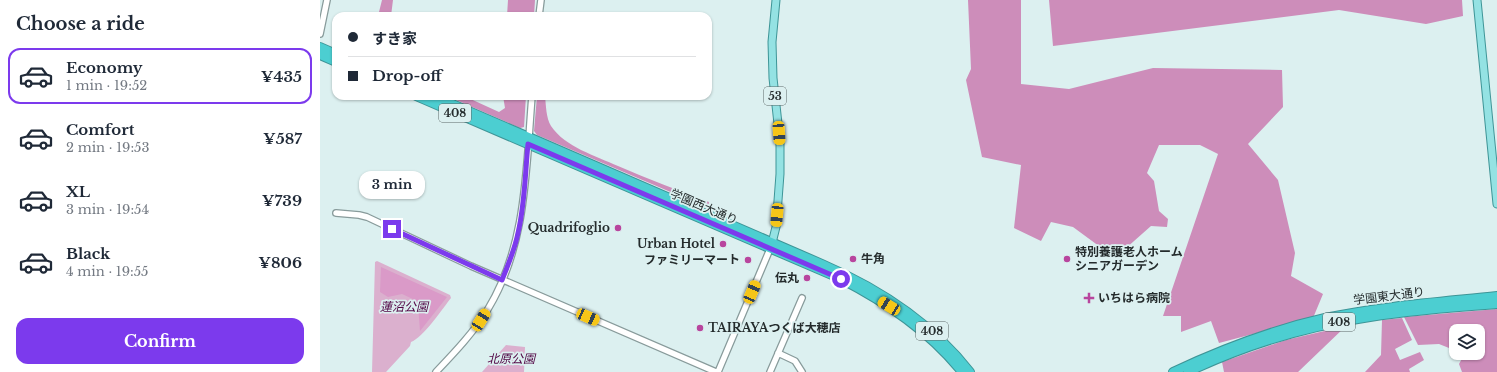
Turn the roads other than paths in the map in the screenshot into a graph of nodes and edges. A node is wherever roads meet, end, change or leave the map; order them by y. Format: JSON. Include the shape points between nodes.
{"nodes":[{"id":1,"x":327,"y":0,"type":"edge"},
{"id":2,"x":541,"y":0,"type":"edge"},
{"id":3,"x":776,"y":0,"type":"edge"},
{"id":4,"x":1478,"y":0,"type":"edge"},
{"id":5,"x":540,"y":12,"type":"edge"},
{"id":6,"x":320,"y":34,"type":"edge"},
{"id":7,"x":320,"y":47,"type":"edge"},
{"id":8,"x":332,"y":52,"type":"edge"},
{"id":9,"x":320,"y":55,"type":"edge"},
{"id":10,"x":332,"y":60,"type":"edge"},
{"id":11,"x":426,"y":100,"type":"edge"},
{"id":12,"x":442,"y":100,"type":"edge"},
{"id":13,"x":532,"y":100,"type":"edge"},
{"id":14,"x":528,"y":141,"type":"junction"},
{"id":15,"x":1497,"y":204,"type":"edge"},
{"id":16,"x":336,"y":213,"type":"dead end"},
{"id":17,"x":772,"y":246,"type":"junction"},
{"id":18,"x":502,"y":280,"type":"junction"},
{"id":19,"x":1497,"y":296,"type":"edge"},
{"id":20,"x":802,"y":298,"type":"dead end"},
{"id":21,"x":1497,"y":304,"type":"edge"},
{"id":22,"x":778,"y":353,"type":"junction"},
{"id":23,"x":436,"y":372,"type":"edge"},
{"id":24,"x":717,"y":372,"type":"edge"},
{"id":25,"x":770,"y":372,"type":"edge"},
{"id":26,"x":802,"y":372,"type":"edge"},
{"id":27,"x":962,"y":372,"type":"edge"},
{"id":28,"x":970,"y":372,"type":"edge"},
{"id":29,"x":1173,"y":372,"type":"edge"},
{"id":30,"x":1188,"y":372,"type":"edge"}],
"edges":[{"from":1,"to":6,"type":"street"},
{"from":2,"to":5,"type":"street"},
{"from":3,"to":17,"type":"main road","number":"53","via":[[772,48],[780,156],[776,227]]},
{"from":4,"to":15,"type":"main road"},
{"from":7,"to":8,"type":"highway"},
{"from":9,"to":10,"type":"highway"},
{"from":11,"to":14,"type":"highway","name":"学園西大通り","number":"408"},
{"from":12,"to":14,"type":"highway","name":"学園西大通り","number":"408"},
{"from":13,"to":14,"type":"street"},
{"from":14,"to":17,"type":"highway","name":"学園西大通り","number":"408"},
{"from":14,"to":18,"type":"street","via":[[522,213],[512,254]]},
{"from":16,"to":18,"type":"street","via":[[367,217]]},
{"from":17,"to":24,"type":"street"},
{"from":17,"to":27,"type":"highway","name":"学園西大通り","number":"408","via":[[841,279],[889,306],[928,336]]},
{"from":17,"to":28,"type":"highway","name":"学園西大通り","number":"408","via":[[862,283],[904,308],[944,341]]},
{"from":18,"to":23,"type":"street","via":[[481,320]]},
{"from":18,"to":24,"type":"street"},
{"from":19,"to":29,"type":"highway","name":"学園東大通り","number":"408","via":[[1370,310],[1324,319],[1238,344]]},
{"from":20,"to":22,"type":"street"},
{"from":21,"to":30,"type":"highway","name":"学園東大通り","number":"408","via":[[1371,317],[1325,325],[1253,346]]},
{"from":22,"to":25,"type":"street"},
{"from":22,"to":26,"type":"street","via":[[795,361]]}]}
